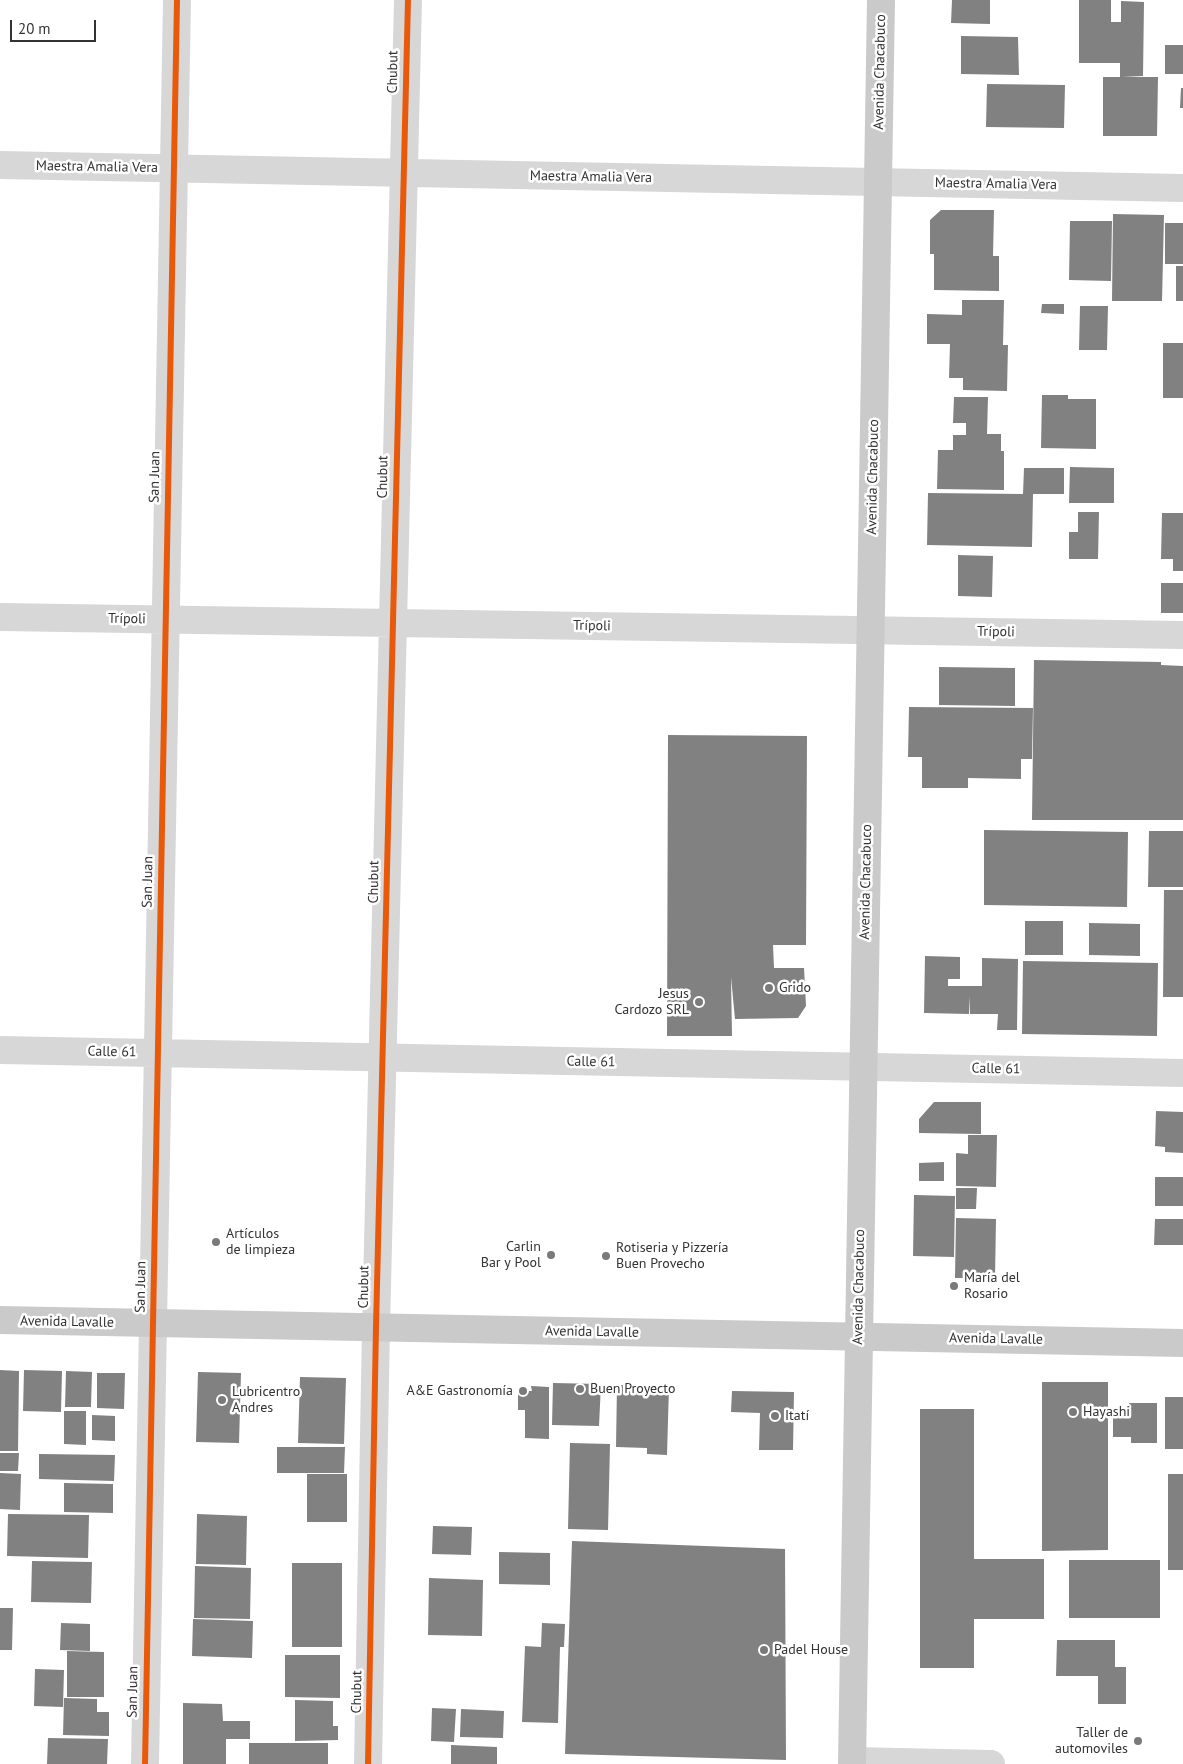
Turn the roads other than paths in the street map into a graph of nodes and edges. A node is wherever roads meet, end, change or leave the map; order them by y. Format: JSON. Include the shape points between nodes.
{"nodes":[{"id":1,"x":177,"y":0,"type":"edge"},
{"id":2,"x":408,"y":0,"type":"edge"},
{"id":3,"x":881,"y":0,"type":"edge"},
{"id":4,"x":0,"y":166,"type":"edge"},
{"id":5,"x":174,"y":169,"type":"junction"},
{"id":6,"x":404,"y":173,"type":"junction"},
{"id":7,"x":878,"y":182,"type":"junction"},
{"id":8,"x":1183,"y":188,"type":"edge"},
{"id":9,"x":0,"y":617,"type":"edge"},
{"id":10,"x":165,"y":620,"type":"junction"},
{"id":11,"x":392,"y":623,"type":"junction"},
{"id":12,"x":870,"y":630,"type":"junction"},
{"id":13,"x":1183,"y":635,"type":"edge"},
{"id":14,"x":0,"y":1050,"type":"edge"},
{"id":15,"x":157,"y":1053,"type":"junction"},
{"id":16,"x":382,"y":1058,"type":"junction"},
{"id":17,"x":862,"y":1067,"type":"junction"},
{"id":18,"x":1183,"y":1073,"type":"edge"},
{"id":19,"x":0,"y":1320,"type":"edge"},
{"id":20,"x":152,"y":1323,"type":"junction"},
{"id":21,"x":376,"y":1327,"type":"junction"},
{"id":22,"x":858,"y":1337,"type":"junction"},
{"id":23,"x":1183,"y":1343,"type":"edge"},
{"id":24,"x":852,"y":1762,"type":"edge"},
{"id":25,"x":145,"y":1764,"type":"edge"},
{"id":26,"x":368,"y":1764,"type":"edge"},
{"id":27,"x":991,"y":1764,"type":"edge"}],
"edges":[{"from":1,"to":5,"type":"street","name":"San Juan"},
{"from":2,"to":6,"type":"street","name":"Chubut"},
{"from":3,"to":7,"type":"main road","name":"Avenida Chacabuco"},
{"from":4,"to":5,"type":"street","name":"Maestra Amalia Vera"},
{"from":5,"to":6,"type":"street","name":"Maestra Amalia Vera"},
{"from":5,"to":10,"type":"street","name":"San Juan"},
{"from":6,"to":7,"type":"street","name":"Maestra Amalia Vera"},
{"from":6,"to":11,"type":"street","name":"Chubut"},
{"from":7,"to":8,"type":"street","name":"Maestra Amalia Vera"},
{"from":7,"to":12,"type":"main road","name":"Avenida Chacabuco"},
{"from":9,"to":10,"type":"street","name":"Trípoli"},
{"from":10,"to":11,"type":"street","name":"Trípoli"},
{"from":10,"to":15,"type":"street","name":"San Juan"},
{"from":11,"to":12,"type":"street","name":"Trípoli"},
{"from":11,"to":16,"type":"street","name":"Chubut"},
{"from":12,"to":13,"type":"street","name":"Trípoli"},
{"from":12,"to":17,"type":"main road","name":"Avenida Chacabuco"},
{"from":14,"to":15,"type":"street","name":"Calle 61"},
{"from":15,"to":16,"type":"street","name":"Calle 61"},
{"from":15,"to":20,"type":"street","name":"San Juan"},
{"from":16,"to":17,"type":"street","name":"Calle 61"},
{"from":16,"to":21,"type":"street","name":"Chubut"},
{"from":17,"to":18,"type":"street","name":"Calle 61"},
{"from":17,"to":22,"type":"main road","name":"Avenida Chacabuco"},
{"from":19,"to":20,"type":"main road","name":"Avenida Lavalle"},
{"from":20,"to":21,"type":"main road","name":"Avenida Lavalle"},
{"from":20,"to":25,"type":"street","name":"San Juan"},
{"from":21,"to":22,"type":"main road","name":"Avenida Lavalle"},
{"from":21,"to":26,"type":"street","name":"Chubut"},
{"from":22,"to":23,"type":"main road","name":"Avenida Lavalle"},
{"from":22,"to":24,"type":"main road","name":"Avenida Chacabuco"},
{"from":24,"to":27,"type":"street"}]}
